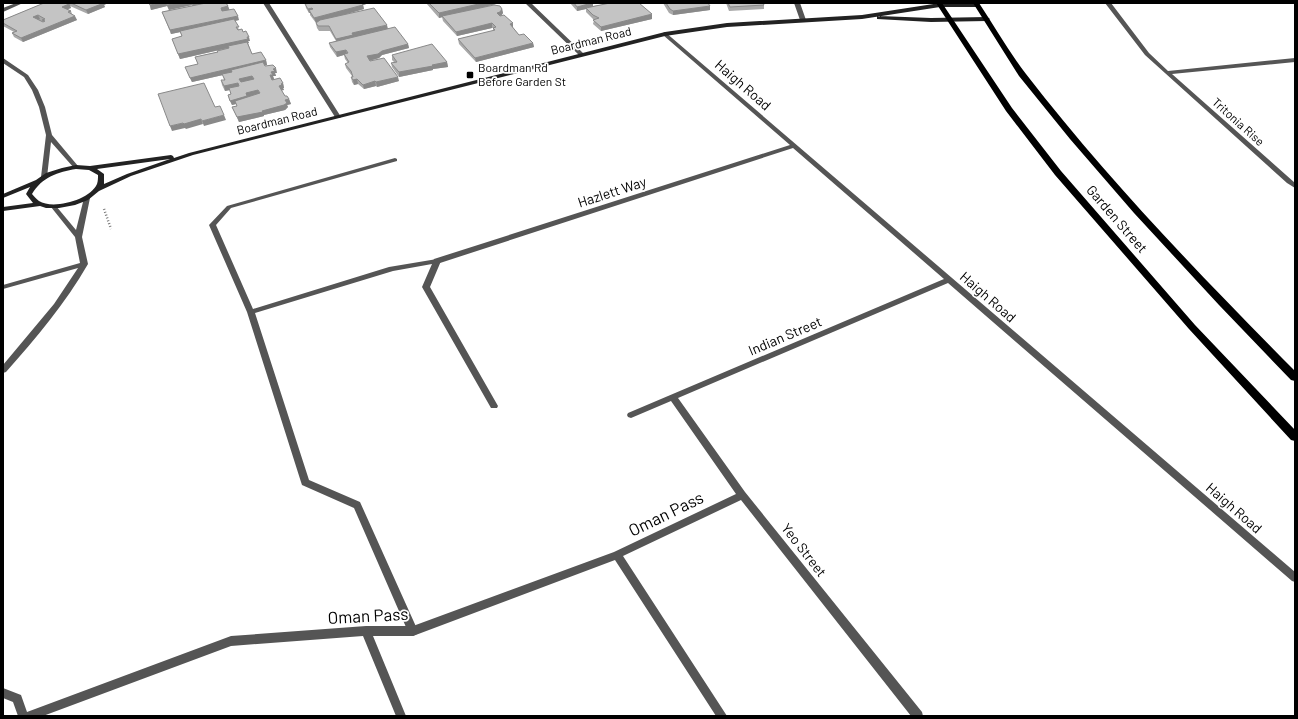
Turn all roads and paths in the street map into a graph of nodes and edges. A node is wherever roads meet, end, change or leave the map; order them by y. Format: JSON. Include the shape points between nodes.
{"nodes":[{"id":1,"x":20,"y":3,"type":"edge"},
{"id":2,"x":266,"y":3,"type":"edge"},
{"id":3,"x":528,"y":3,"type":"edge"},
{"id":4,"x":797,"y":3,"type":"edge"},
{"id":5,"x":1108,"y":3,"type":"edge"},
{"id":6,"x":939,"y":4,"type":"edge"},
{"id":7,"x":977,"y":4,"type":"edge"},
{"id":8,"x":3,"y":10,"type":"edge"},
{"id":9,"x":862,"y":17,"type":"junction"},
{"id":10,"x":986,"y":19,"type":"junction"},
{"id":11,"x":803,"y":20,"type":"junction"},
{"id":12,"x":949,"y":20,"type":"junction"},
{"id":13,"x":665,"y":34,"type":"junction"},
{"id":14,"x":581,"y":54,"type":"junction"},
{"id":15,"x":3,"y":60,"type":"edge"},
{"id":16,"x":1295,"y":60,"type":"edge"},
{"id":17,"x":10,"y":64,"type":"junction"},
{"id":18,"x":3,"y":67,"type":"edge"},
{"id":19,"x":1167,"y":73,"type":"junction"},
{"id":20,"x":338,"y":117,"type":"junction"},
{"id":21,"x":49,"y":135,"type":"junction"},
{"id":22,"x":794,"y":146,"type":"junction"},
{"id":23,"x":191,"y":154,"type":"junction"},
{"id":24,"x":395,"y":160,"type":"dead end"},
{"id":25,"x":76,"y":167,"type":"junction"},
{"id":26,"x":90,"y":168,"type":"junction"},
{"id":27,"x":44,"y":177,"type":"junction"},
{"id":28,"x":38,"y":181,"type":"junction"},
{"id":29,"x":1295,"y":186,"type":"edge"},
{"id":30,"x":99,"y":188,"type":"junction"},
{"id":31,"x":3,"y":196,"type":"edge"},
{"id":32,"x":87,"y":198,"type":"junction"},
{"id":33,"x":38,"y":204,"type":"junction"},
{"id":34,"x":54,"y":207,"type":"junction"},
{"id":35,"x":3,"y":208,"type":"edge"},
{"id":36,"x":104,"y":212,"type":"dead end"},
{"id":37,"x":111,"y":230,"type":"dead end"},
{"id":38,"x":78,"y":237,"type":"junction"},
{"id":39,"x":437,"y":261,"type":"junction"},
{"id":40,"x":84,"y":264,"type":"junction"},
{"id":41,"x":948,"y":280,"type":"junction"},
{"id":42,"x":3,"y":287,"type":"edge"},
{"id":43,"x":251,"y":312,"type":"junction"},
{"id":44,"x":3,"y":370,"type":"edge"},
{"id":45,"x":1295,"y":377,"type":"edge"},
{"id":46,"x":673,"y":398,"type":"junction"},
{"id":47,"x":494,"y":406,"type":"dead end"},
{"id":48,"x":631,"y":415,"type":"dead end"},
{"id":49,"x":1295,"y":437,"type":"edge"},
{"id":50,"x":742,"y":495,"type":"junction"},
{"id":51,"x":617,"y":555,"type":"junction"},
{"id":52,"x":1295,"y":578,"type":"edge"},
{"id":53,"x":366,"y":631,"type":"junction"},
{"id":54,"x":413,"y":631,"type":"junction"},
{"id":55,"x":3,"y":693,"type":"edge"},
{"id":56,"x":23,"y":716,"type":"edge"},
{"id":57,"x":29,"y":716,"type":"edge"},
{"id":58,"x":401,"y":716,"type":"edge"},
{"id":59,"x":722,"y":716,"type":"edge"},
{"id":60,"x":918,"y":716,"type":"edge"}],
"edges":[{"from":1,"to":8,"type":"street"},
{"from":2,"to":20,"type":"street"},
{"from":3,"to":14,"type":"street"},
{"from":4,"to":11,"type":"street"},
{"from":5,"to":19,"type":"street","name":"Tritonia Rise","via":[[1148,54]]},
{"from":6,"to":7,"type":"street","name":"Boardman Road"},
{"from":6,"to":9,"type":"street","name":"Boardman Road"},
{"from":6,"to":12,"type":"main road","name":"Garden Street"},
{"from":7,"to":10,"type":"main road","name":"Garden Street"},
{"from":9,"to":11,"type":"street","name":"Boardman Road"},
{"from":9,"to":12,"type":"street","name":"Boardman Road"},
{"from":10,"to":12,"type":"street","name":"Boardman Road"},
{"from":10,"to":45,"type":"main road","name":"Garden Street","via":[[1022,74],[1078,143],[1222,303]]},
{"from":11,"to":13,"type":"street","name":"Boardman Road","via":[[715,26]]},
{"from":12,"to":49,"type":"main road","name":"Garden Street","via":[[1009,108],[1058,173],[1192,327]]},
{"from":13,"to":14,"type":"street","name":"Boardman Road"},
{"from":13,"to":22,"type":"street","name":"Haigh Road"},
{"from":14,"to":20,"type":"street","name":"Boardman Road"},
{"from":15,"to":17,"type":"street"},
{"from":16,"to":19,"type":"street"},
{"from":17,"to":18,"type":"street"},
{"from":17,"to":21,"type":"street","via":[[26,76],[35,90]]},
{"from":19,"to":29,"type":"street","name":"Tritonia Rise"},
{"from":20,"to":23,"type":"street","name":"Boardman Road"},
{"from":21,"to":25,"type":"street"},
{"from":21,"to":27,"type":"street"},
{"from":22,"to":39,"type":"street","name":"Hazlett Way"},
{"from":22,"to":41,"type":"street","name":"Haigh Road"},
{"from":23,"to":26,"type":"street","name":"Boardman Road"},
{"from":23,"to":30,"type":"street","name":"Boardman Road"},
{"from":24,"to":43,"type":"street","via":[[229,208],[223,213],[212,225]]},
{"from":25,"to":26,"type":"street","name":"Boardman Road"},
{"from":25,"to":27,"type":"street","name":"Boardman Road"},
{"from":26,"to":30,"type":"street","via":[[101,174],[102,183]]},
{"from":27,"to":28,"type":"street","name":"Boardman Road"},
{"from":28,"to":31,"type":"street","name":"Boardman Road"},
{"from":28,"to":33,"type":"street","via":[[30,194],[32,200]]},
{"from":30,"to":32,"type":"street","name":"Boardman Road"},
{"from":32,"to":34,"type":"street","name":"Boardman Road"},
{"from":32,"to":38,"type":"street"},
{"from":33,"to":34,"type":"street","name":"Boardman Road"},
{"from":33,"to":35,"type":"street","name":"Boardman Road"},
{"from":34,"to":38,"type":"street"},
{"from":36,"to":37,"type":"path"},
{"from":38,"to":40,"type":"street"},
{"from":39,"to":43,"type":"street","name":"Hazlett Way","via":[[392,269]]},
{"from":39,"to":47,"type":"street","via":[[426,287]]},
{"from":40,"to":42,"type":"street"},
{"from":40,"to":44,"type":"street","via":[[76,280]]},
{"from":41,"to":46,"type":"street","name":"Indian Street"},
{"from":41,"to":52,"type":"street","name":"Haigh Road"},
{"from":43,"to":54,"type":"street","via":[[305,482],[357,505]]},
{"from":46,"to":48,"type":"street","name":"Indian Street"},
{"from":46,"to":50,"type":"street","name":"Yeo Street"},
{"from":50,"to":51,"type":"street","name":"Oman Pass"},
{"from":50,"to":60,"type":"street","name":"Yeo Street"},
{"from":51,"to":54,"type":"street","name":"Oman Pass"},
{"from":51,"to":59,"type":"street"},
{"from":53,"to":54,"type":"street","name":"Oman Pass"},
{"from":53,"to":57,"type":"street","name":"Oman Pass","via":[[231,641]]},
{"from":53,"to":58,"type":"street"},
{"from":55,"to":56,"type":"street","via":[[17,699]]}]}
